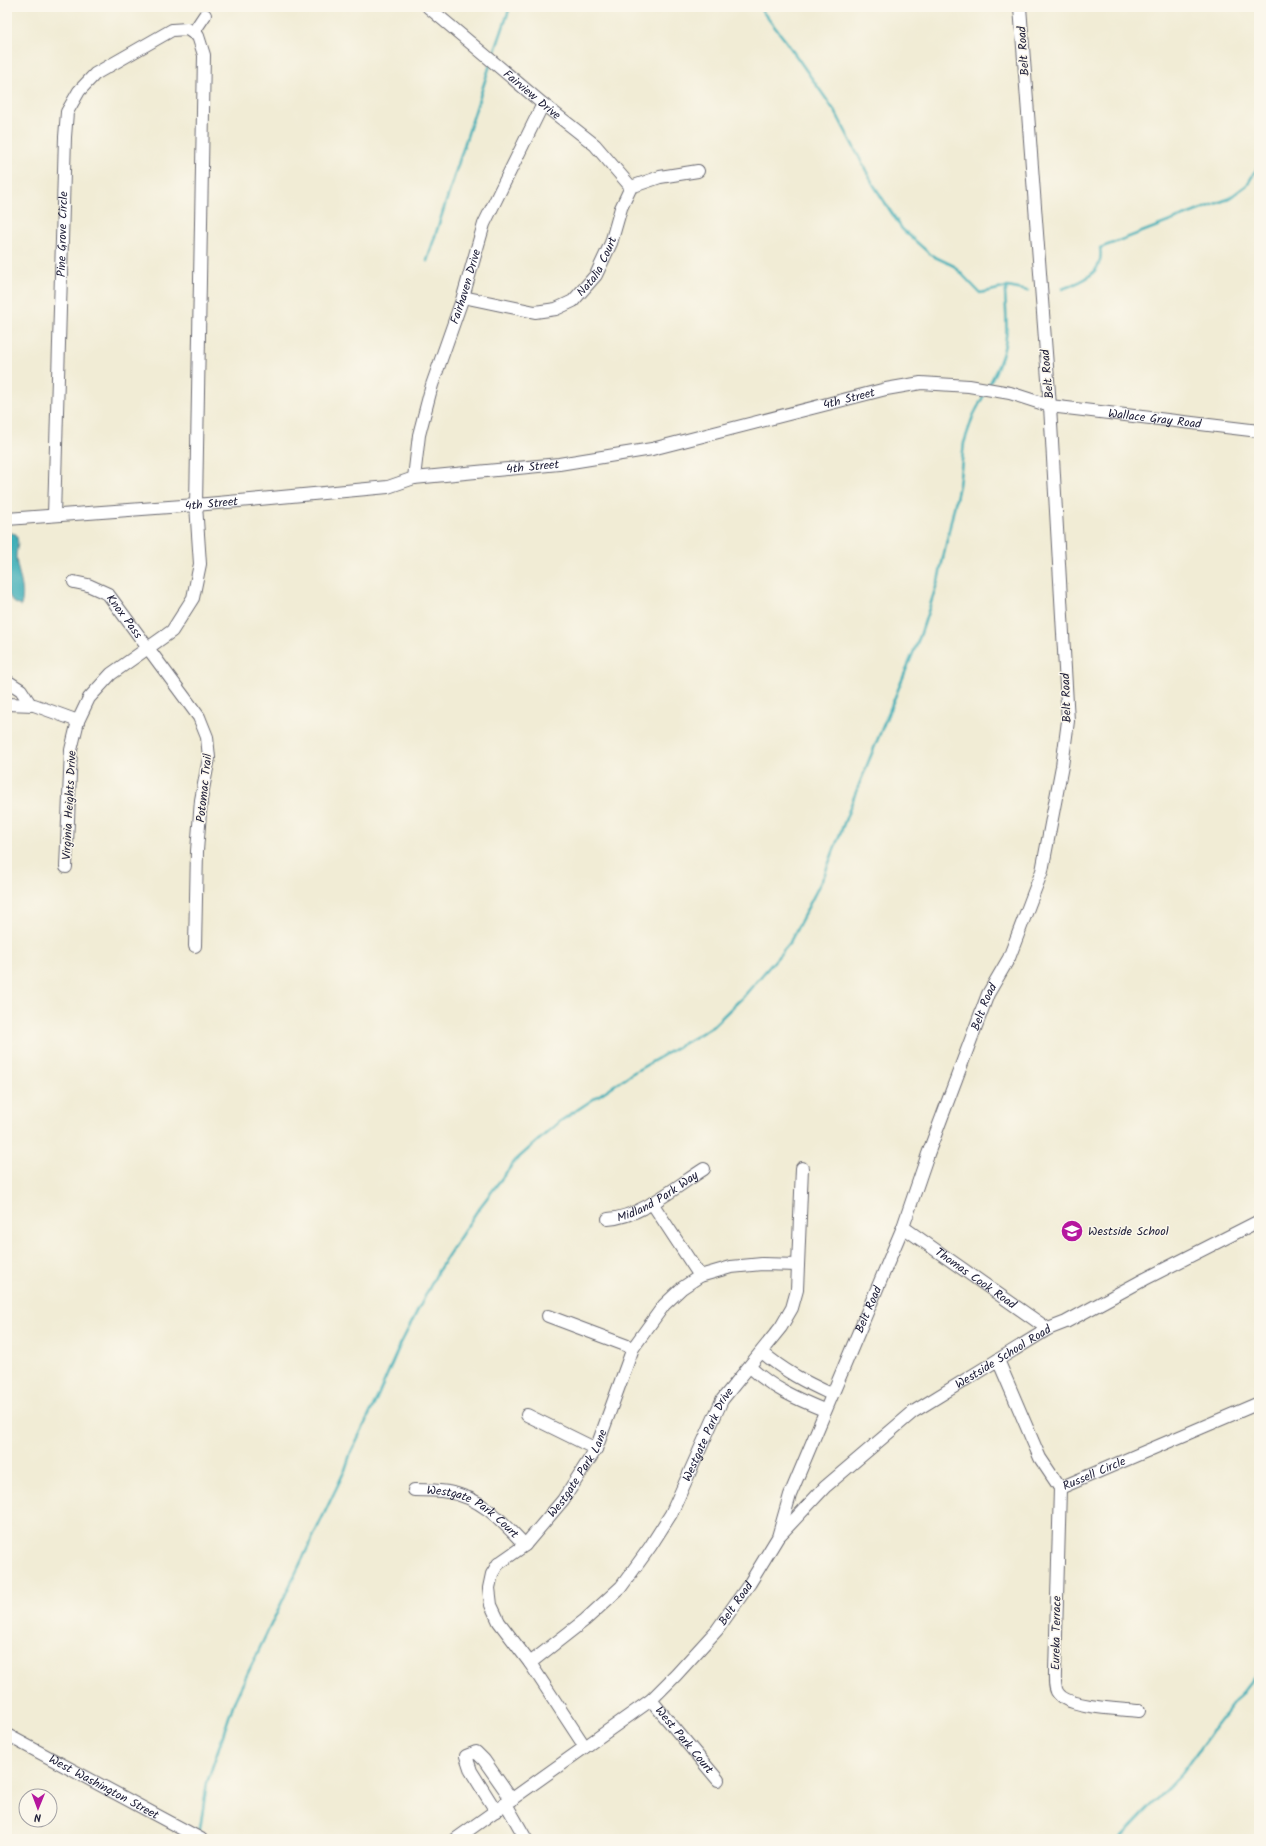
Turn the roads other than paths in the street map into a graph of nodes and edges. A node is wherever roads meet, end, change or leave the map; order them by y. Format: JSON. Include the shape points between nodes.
{"nodes":[{"id":1,"x":428,"y":7,"type":"edge"},
{"id":2,"x":1020,"y":7,"type":"edge"},
{"id":3,"x":205,"y":15,"type":"dead end"},
{"id":4,"x":193,"y":33,"type":"junction"},
{"id":5,"x":543,"y":104,"type":"junction"},
{"id":6,"x":698,"y":171,"type":"dead end"},
{"id":7,"x":631,"y":187,"type":"junction"},
{"id":8,"x":463,"y":297,"type":"junction"},
{"id":9,"x":1050,"y":406,"type":"junction"},
{"id":10,"x":1259,"y":431,"type":"edge"},
{"id":11,"x":414,"y":478,"type":"junction"},
{"id":12,"x":196,"y":505,"type":"junction"},
{"id":13,"x":54,"y":515,"type":"junction"},
{"id":14,"x":7,"y":519,"type":"edge"},
{"id":15,"x":74,"y":582,"type":"dead end"},
{"id":16,"x":148,"y":648,"type":"junction"},
{"id":17,"x":7,"y":681,"type":"edge"},
{"id":18,"x":7,"y":704,"type":"edge"},
{"id":19,"x":30,"y":704,"type":"junction"},
{"id":20,"x":78,"y":721,"type":"junction"},
{"id":21,"x":66,"y":867,"type":"dead end"},
{"id":22,"x":195,"y":946,"type":"dead end"},
{"id":23,"x":802,"y":1168,"type":"dead end"},
{"id":24,"x":704,"y":1169,"type":"dead end"},
{"id":25,"x":652,"y":1203,"type":"junction"},
{"id":26,"x":608,"y":1219,"type":"dead end"},
{"id":27,"x":1259,"y":1222,"type":"edge"},
{"id":28,"x":903,"y":1227,"type":"junction"},
{"id":29,"x":798,"y":1265,"type":"junction"},
{"id":30,"x":700,"y":1276,"type":"junction"},
{"id":31,"x":548,"y":1316,"type":"dead end"},
{"id":32,"x":1048,"y":1329,"type":"junction"},
{"id":33,"x":633,"y":1348,"type":"junction"},
{"id":34,"x":762,"y":1352,"type":"junction"},
{"id":35,"x":998,"y":1360,"type":"junction"},
{"id":36,"x":750,"y":1367,"type":"junction"},
{"id":37,"x":831,"y":1394,"type":"junction"},
{"id":38,"x":1259,"y":1403,"type":"edge"},
{"id":39,"x":824,"y":1410,"type":"junction"},
{"id":40,"x":527,"y":1415,"type":"dead end"},
{"id":41,"x":596,"y":1449,"type":"junction"},
{"id":42,"x":1060,"y":1488,"type":"junction"},
{"id":43,"x":414,"y":1490,"type":"dead end"},
{"id":44,"x":778,"y":1537,"type":"junction"},
{"id":45,"x":525,"y":1545,"type":"junction"},
{"id":46,"x":530,"y":1663,"type":"junction"},
{"id":47,"x":650,"y":1700,"type":"junction"},
{"id":48,"x":1139,"y":1711,"type":"dead end"},
{"id":49,"x":7,"y":1734,"type":"edge"},
{"id":50,"x":585,"y":1747,"type":"junction"},
{"id":51,"x":718,"y":1780,"type":"dead end"},
{"id":52,"x":509,"y":1802,"type":"junction"},
{"id":53,"x":496,"y":1811,"type":"junction"},
{"id":54,"x":201,"y":1839,"type":"edge"},
{"id":55,"x":456,"y":1839,"type":"edge"},
{"id":56,"x":526,"y":1839,"type":"edge"}],
"edges":[{"from":1,"to":5,"type":"street","name":"Fairview Drive"},
{"from":2,"to":9,"type":"street","name":"Belt Road"},
{"from":3,"to":4,"type":"street"},
{"from":4,"to":12,"type":"street","via":[[198,36],[204,55]]},
{"from":4,"to":13,"type":"street","name":"Pine Grove Circle","via":[[188,29],[172,30],[95,74],[79,91],[68,112],[64,137]]},
{"from":5,"to":7,"type":"street","name":"Fairview Drive","via":[[595,145]]},
{"from":5,"to":8,"type":"street","name":"Fairhaven Drive","via":[[484,224]]},
{"from":6,"to":7,"type":"street","via":[[660,177]]},
{"from":7,"to":8,"type":"street","name":"Natalia Court","via":[[621,208],[611,243],[596,275],[574,301],[556,309],[535,312]]},
{"from":8,"to":11,"type":"street","name":"Fairhaven Drive","via":[[432,385],[419,436]]},
{"from":9,"to":10,"type":"street","name":"Wallace Gray Road"},
{"from":9,"to":11,"type":"street","name":"4th Street","via":[[1010,393],[970,386],[921,384],[886,389],[652,449],[559,464]]},
{"from":9,"to":28,"type":"street","name":"Belt Road","via":[[1068,721],[1062,766],[1042,871],[1009,958],[988,994]]},
{"from":11,"to":12,"type":"street","name":"4th Street","via":[[388,487]]},
{"from":12,"to":13,"type":"street","name":"4th Street"},
{"from":12,"to":16,"type":"street","name":"Virginia Heights Drive","via":[[200,564],[193,598],[172,630]]},
{"from":13,"to":14,"type":"street","name":"4th Street"},
{"from":15,"to":16,"type":"street","name":"Knox Pass","via":[[108,594]]},
{"from":16,"to":20,"type":"street","name":"Virginia Heights Drive","via":[[111,674],[89,698]]},
{"from":16,"to":22,"type":"street","name":"Potomac Trail","via":[[199,717],[207,738],[209,758],[201,800],[197,851]]},
{"from":17,"to":19,"type":"street","via":[[21,690]]},
{"from":18,"to":19,"type":"street"},
{"from":19,"to":20,"type":"street"},
{"from":20,"to":21,"type":"street","name":"Virginia Heights Drive","via":[[71,750]]},
{"from":23,"to":29,"type":"street","name":"Westgate Park Drive"},
{"from":24,"to":25,"type":"street","name":"Midland Park Way"},
{"from":25,"to":26,"type":"street","name":"Midland Park Way","via":[[620,1218]]},
{"from":25,"to":30,"type":"street"},
{"from":27,"to":32,"type":"street","name":"Westside School Road"},
{"from":28,"to":32,"type":"street","name":"Thomas Cook Road"},
{"from":28,"to":37,"type":"street","name":"Belt Road"},
{"from":29,"to":30,"type":"street","name":"Westgate Park Lane","via":[[762,1264],[731,1267]]},
{"from":29,"to":34,"type":"street","name":"Westgate Park Drive","via":[[797,1290],[792,1308],[782,1328]]},
{"from":30,"to":33,"type":"street","name":"Westgate Park Lane","via":[[664,1305]]},
{"from":31,"to":33,"type":"street"},
{"from":32,"to":35,"type":"street","name":"Westside School Road"},
{"from":33,"to":41,"type":"street","name":"Westgate Park Lane"},
{"from":34,"to":36,"type":"street","name":"Westgate Park Drive"},
{"from":34,"to":37,"type":"street","via":[[799,1379]]},
{"from":35,"to":42,"type":"street","name":"Russell Circle","via":[[1040,1458]]},
{"from":35,"to":44,"type":"street","name":"Westside School Road","via":[[913,1412],[825,1487]]},
{"from":36,"to":39,"type":"street","via":[[779,1390]]},
{"from":36,"to":46,"type":"street","name":"Westgate Park Drive","via":[[722,1400],[671,1514],[621,1587],[585,1620]]},
{"from":37,"to":39,"type":"street","name":"Belt Road"},
{"from":38,"to":42,"type":"street","name":"Russell Circle"},
{"from":39,"to":44,"type":"street","name":"Belt Road","via":[[790,1496]]},
{"from":40,"to":41,"type":"street"},
{"from":41,"to":45,"type":"street","name":"Westgate Park Lane","via":[[563,1500]]},
{"from":42,"to":48,"type":"street","name":"Eureka Terrace","via":[[1055,1672],[1057,1692],[1062,1699],[1080,1704]]},
{"from":43,"to":45,"type":"street","name":"Westgate Park Court","via":[[448,1492],[475,1500]]},
{"from":44,"to":47,"type":"street","name":"Belt Road","via":[[717,1630]]},
{"from":45,"to":46,"type":"street","name":"Westgate Park Lane","via":[[498,1564],[492,1574],[489,1588],[491,1605],[499,1622]]},
{"from":46,"to":50,"type":"street","name":"Westgate Park Lane"},
{"from":47,"to":50,"type":"street","name":"Belt Road"},
{"from":47,"to":51,"type":"street","name":"West Park Court"},
{"from":49,"to":54,"type":"street","name":"West Washington Street"},
{"from":50,"to":52,"type":"street","name":"Belt Road"},
{"from":52,"to":53,"type":"street","name":"Belt Road"},
{"from":52,"to":53,"type":"street","via":[[484,1760],[476,1752],[466,1756],[471,1771]]},
{"from":52,"to":56,"type":"street"},
{"from":53,"to":55,"type":"street","name":"Belt Road"}]}
